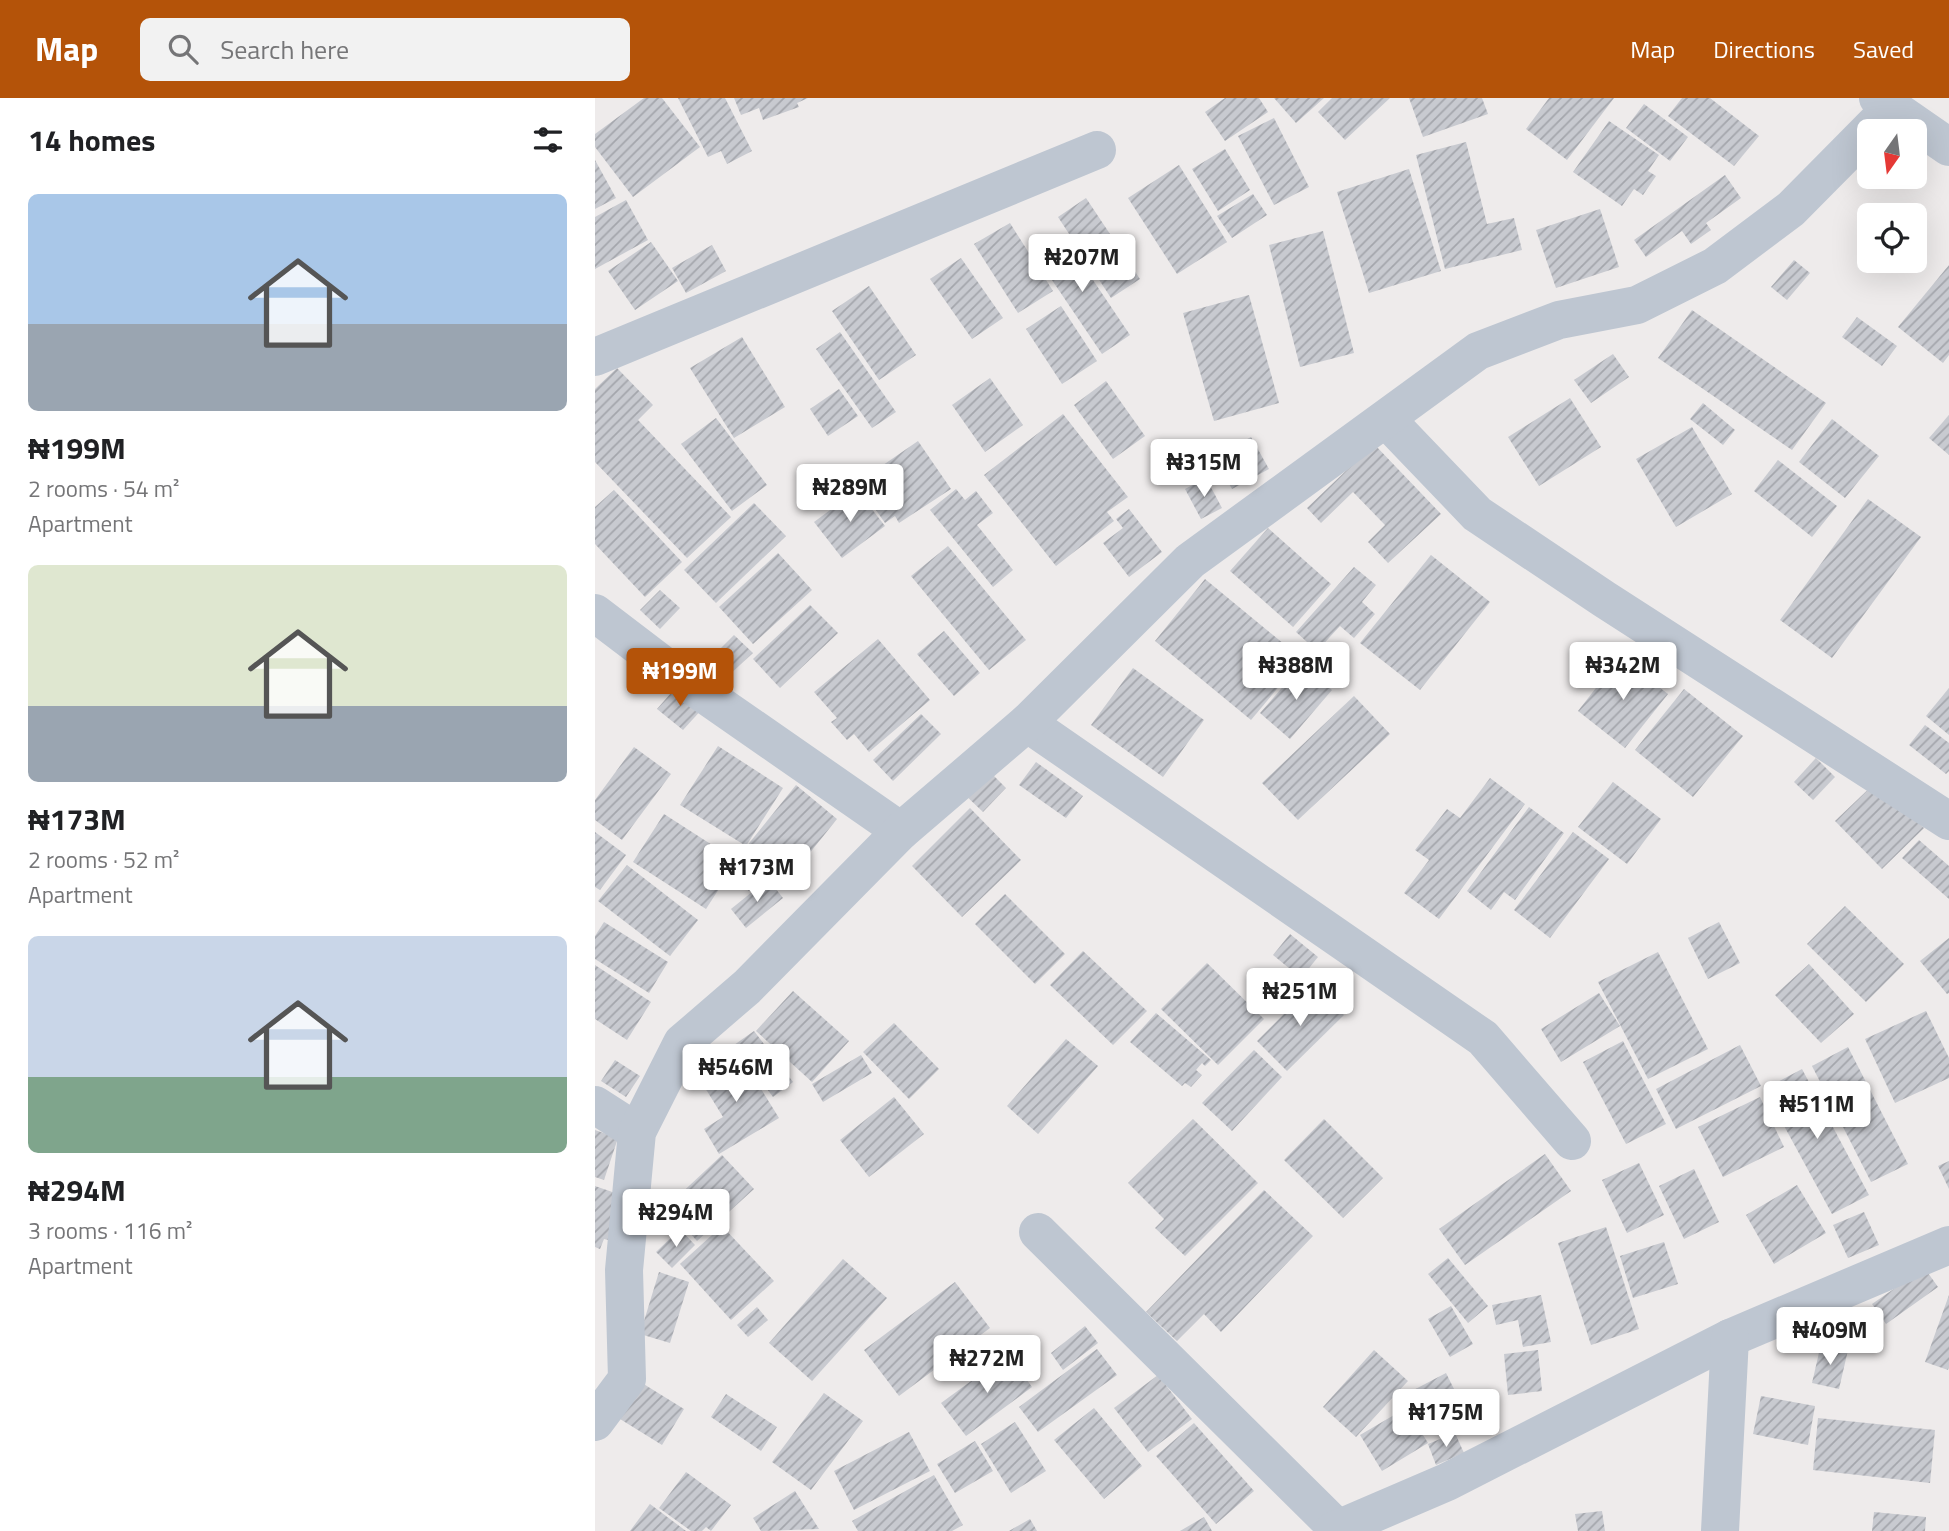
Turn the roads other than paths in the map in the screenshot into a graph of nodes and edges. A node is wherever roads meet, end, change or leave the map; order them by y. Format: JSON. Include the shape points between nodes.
{"nodes":[{"id":1,"x":1885,"y":103,"type":"edge"},
{"id":2,"x":1949,"y":147,"type":"edge"},
{"id":3,"x":1097,"y":150,"type":"dead end"},
{"id":4,"x":595,"y":357,"type":"edge"},
{"id":5,"x":1386,"y":419,"type":"junction"},
{"id":6,"x":595,"y":613,"type":"edge"},
{"id":7,"x":1027,"y":723,"type":"junction"},
{"id":8,"x":1949,"y":821,"type":"edge"},
{"id":9,"x":901,"y":831,"type":"junction"},
{"id":10,"x":595,"y":1105,"type":"edge"},
{"id":11,"x":637,"y":1132,"type":"junction"},
{"id":12,"x":1571,"y":1141,"type":"dead end"},
{"id":13,"x":1038,"y":1232,"type":"dead end"},
{"id":14,"x":1949,"y":1245,"type":"edge"},
{"id":15,"x":1730,"y":1338,"type":"junction"},
{"id":16,"x":595,"y":1422,"type":"edge"},
{"id":17,"x":1335,"y":1530,"type":"edge"},
{"id":18,"x":1720,"y":1531,"type":"edge"}],
"edges":[{"from":1,"to":2,"type":"street"},
{"from":1,"to":5,"type":"street","via":[[1791,209],[1715,266],[1637,305],[1559,320],[1478,351]]},
{"from":3,"to":4,"type":"street"},
{"from":5,"to":7,"type":"street","via":[[1190,561]]},
{"from":5,"to":8,"type":"street","via":[[1477,514]]},
{"from":6,"to":9,"type":"street"},
{"from":7,"to":9,"type":"street"},
{"from":7,"to":12,"type":"street","via":[[1483,1038]]},
{"from":9,"to":11,"type":"street","via":[[747,986],[682,1043]]},
{"from":10,"to":11,"type":"street"},
{"from":11,"to":16,"type":"street","via":[[624,1270],[627,1379]]},
{"from":13,"to":17,"type":"street"},
{"from":14,"to":15,"type":"street"},
{"from":15,"to":17,"type":"street","via":[[1447,1482]]},
{"from":15,"to":18,"type":"street"}]}
